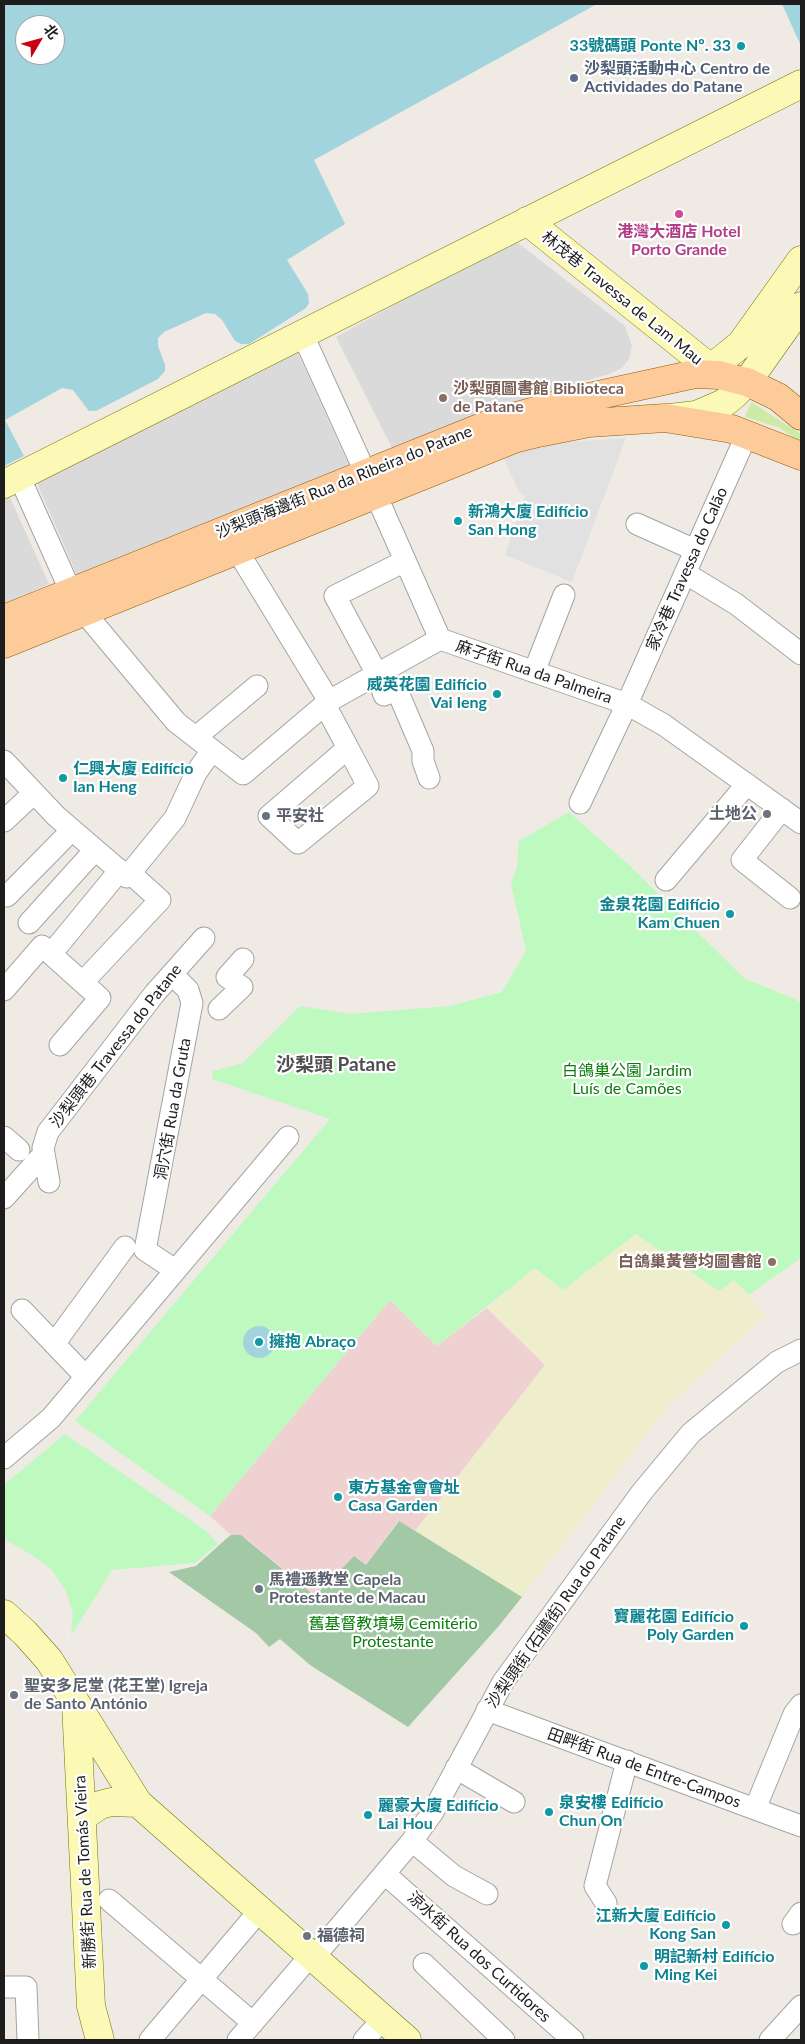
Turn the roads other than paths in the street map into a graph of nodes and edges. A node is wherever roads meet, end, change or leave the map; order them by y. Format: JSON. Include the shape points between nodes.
{"nodes":[{"id":1,"x":801,"y":84,"type":"edge"},
{"id":2,"x":526,"y":221,"type":"junction"},
{"id":3,"x":801,"y":260,"type":"edge"},
{"id":4,"x":801,"y":306,"type":"edge"},
{"id":5,"x":302,"y":333,"type":"junction"},
{"id":6,"x":755,"y":371,"type":"junction"},
{"id":7,"x":708,"y":373,"type":"junction"},
{"id":8,"x":801,"y":416,"type":"edge"},
{"id":9,"x":665,"y":418,"type":"junction"},
{"id":10,"x":747,"y":434,"type":"junction"},
{"id":11,"x":801,"y":456,"type":"edge"},
{"id":12,"x":11,"y":480,"type":"edge"},
{"id":13,"x":371,"y":484,"type":"junction"},
{"id":14,"x":637,"y":524,"type":"dead end"},
{"id":15,"x":237,"y":550,"type":"junction"},
{"id":16,"x":695,"y":550,"type":"junction"},
{"id":17,"x":405,"y":561,"type":"junction"},
{"id":18,"x":685,"y":573,"type":"junction"},
{"id":19,"x":564,"y":595,"type":"dead end"},
{"id":20,"x":77,"y":602,"type":"junction"},
{"id":21,"x":4,"y":619,"type":"edge"},
{"id":22,"x":440,"y":639,"type":"junction"},
{"id":23,"x":4,"y":644,"type":"edge"},
{"id":24,"x":801,"y":654,"type":"edge"},
{"id":25,"x":534,"y":672,"type":"junction"},
{"id":26,"x":377,"y":674,"type":"junction"},
{"id":27,"x":257,"y":686,"type":"dead end"},
{"id":28,"x":327,"y":703,"type":"junction"},
{"id":29,"x":627,"y":704,"type":"junction"},
{"id":30,"x":204,"y":744,"type":"junction"},
{"id":31,"x":348,"y":748,"type":"junction"},
{"id":32,"x":4,"y":761,"type":"edge"},
{"id":33,"x":429,"y":778,"type":"dead end"},
{"id":34,"x":747,"y":784,"type":"junction"},
{"id":35,"x":34,"y":793,"type":"junction"},
{"id":36,"x":580,"y":803,"type":"dead end"},
{"id":37,"x":782,"y":809,"type":"junction"},
{"id":38,"x":4,"y":821,"type":"edge"},
{"id":39,"x":801,"y":823,"type":"edge"},
{"id":40,"x":72,"y":830,"type":"junction"},
{"id":41,"x":95,"y":850,"type":"junction"},
{"id":42,"x":126,"y":873,"type":"junction"},
{"id":43,"x":666,"y":880,"type":"dead end"},
{"id":44,"x":7,"y":896,"type":"dead end"},
{"id":45,"x":790,"y":898,"type":"dead end"},
{"id":46,"x":29,"y":923,"type":"dead end"},
{"id":47,"x":204,"y":938,"type":"dead end"},
{"id":48,"x":46,"y":950,"type":"junction"},
{"id":49,"x":243,"y":959,"type":"dead end"},
{"id":50,"x":172,"y":974,"type":"junction"},
{"id":51,"x":8,"y":978,"type":"edge"},
{"id":52,"x":83,"y":982,"type":"junction"},
{"id":53,"x":219,"y":1009,"type":"dead end"},
{"id":54,"x":60,"y":1045,"type":"dead end"},
{"id":55,"x":288,"y":1136,"type":"dead end"},
{"id":56,"x":4,"y":1198,"type":"edge"},
{"id":57,"x":124,"y":1247,"type":"dead end"},
{"id":58,"x":175,"y":1270,"type":"junction"},
{"id":59,"x":22,"y":1310,"type":"dead end"},
{"id":60,"x":54,"y":1344,"type":"junction"},
{"id":61,"x":801,"y":1350,"type":"edge"},
{"id":62,"x":86,"y":1377,"type":"junction"},
{"id":63,"x":4,"y":1458,"type":"edge"},
{"id":64,"x":4,"y":1614,"type":"edge"},
{"id":65,"x":76,"y":1703,"type":"junction"},
{"id":66,"x":801,"y":1706,"type":"edge"},
{"id":67,"x":487,"y":1710,"type":"junction"},
{"id":68,"x":627,"y":1761,"type":"junction"},
{"id":69,"x":456,"y":1768,"type":"junction"},
{"id":70,"x":514,"y":1802,"type":"dead end"},
{"id":71,"x":138,"y":1803,"type":"junction"},
{"id":72,"x":755,"y":1809,"type":"junction"},
{"id":73,"x":82,"y":1817,"type":"junction"},
{"id":74,"x":801,"y":1826,"type":"edge"},
{"id":75,"x":412,"y":1842,"type":"junction"},
{"id":76,"x":385,"y":1874,"type":"junction"},
{"id":77,"x":488,"y":1894,"type":"dead end"},
{"id":78,"x":109,"y":1900,"type":"dead end"},
{"id":79,"x":606,"y":1903,"type":"dead end"},
{"id":80,"x":260,"y":1910,"type":"junction"},
{"id":81,"x":312,"y":1956,"type":"junction"},
{"id":82,"x":424,"y":1964,"type":"dead end"},
{"id":83,"x":202,"y":1979,"type":"junction"},
{"id":84,"x":4,"y":1987,"type":"edge"},
{"id":85,"x":801,"y":2006,"type":"edge"},
{"id":86,"x":383,"y":2019,"type":"junction"},
{"id":87,"x":253,"y":2023,"type":"junction"},
{"id":88,"x":794,"y":2026,"type":"edge"},
{"id":89,"x":156,"y":2038,"type":"edge"},
{"id":90,"x":498,"y":2038,"type":"edge"},
{"id":91,"x":28,"y":2040,"type":"edge"},
{"id":92,"x":100,"y":2040,"type":"edge"},
{"id":93,"x":238,"y":2040,"type":"edge"},
{"id":94,"x":364,"y":2040,"type":"edge"},
{"id":95,"x":407,"y":2040,"type":"edge"},
{"id":96,"x":573,"y":2040,"type":"edge"},
{"id":97,"x":770,"y":2040,"type":"edge"}],
"edges":[{"from":1,"to":2,"type":"street"},
{"from":2,"to":5,"type":"street"},
{"from":2,"to":7,"type":"street","name":"林茂巷 Travessa de Lam Mau"},
{"from":3,"to":7,"type":"street","via":[[742,344]]},
{"from":4,"to":6,"type":"street"},
{"from":5,"to":12,"type":"street"},
{"from":5,"to":13,"type":"street"},
{"from":6,"to":7,"type":"main road","name":"沙梨頭海邊街 Rua da Ribeira do Patane"},
{"from":6,"to":8,"type":"main road","name":"沙梨頭海邊街 Rua da Ribeira do Patane","via":[[778,397]]},
{"from":6,"to":9,"type":"street","via":[[724,403],[696,415]]},
{"from":7,"to":13,"type":"main road","name":"沙梨頭海邊街 Rua da Ribeira do Patane","via":[[572,401],[492,423]]},
{"from":9,"to":10,"type":"main road","name":"沙梨頭海邊街 Rua da Ribeira do Patane"},
{"from":9,"to":13,"type":"main road","name":"沙梨頭海邊街 Rua da Ribeira do Patane","via":[[589,423],[538,433],[514,439],[404,483]]},
{"from":10,"to":11,"type":"main road","name":"沙梨頭海邊街 Rua da Ribeira do Patane"},
{"from":10,"to":16,"type":"street","name":"家冷巷 Travessa do Calão"},
{"from":12,"to":20,"type":"street"},
{"from":13,"to":15,"type":"main road","name":"沙梨頭海邊街 Rua da Ribeira do Patane"},
{"from":13,"to":17,"type":"street"},
{"from":13,"to":20,"type":"main road","name":"沙梨頭海邊街 Rua da Ribeira do Patane"},
{"from":14,"to":16,"type":"street"},
{"from":15,"to":20,"type":"main road","name":"沙梨頭海邊街 Rua da Ribeira do Patane"},
{"from":15,"to":28,"type":"street"},
{"from":16,"to":18,"type":"street","name":"家冷巷 Travessa do Calão"},
{"from":17,"to":22,"type":"street"},
{"from":17,"to":26,"type":"street","via":[[334,596]]},
{"from":18,"to":24,"type":"street","via":[[736,604]]},
{"from":18,"to":29,"type":"street","name":"家冷巷 Travessa do Calão"},
{"from":19,"to":25,"type":"street"},
{"from":20,"to":21,"type":"main road","name":"沙梨頭海邊街 Rua da Ribeira do Patane"},
{"from":20,"to":23,"type":"main road","name":"沙梨頭海邊街 Rua da Ribeira do Patane"},
{"from":20,"to":30,"type":"street","via":[[176,722]]},
{"from":22,"to":25,"type":"street","name":"麻子街 Rua da Palmeira"},
{"from":22,"to":26,"type":"street","name":"麻子街 Rua da Palmeira"},
{"from":25,"to":29,"type":"street","name":"麻子街 Rua da Palmeira"},
{"from":26,"to":28,"type":"street","name":"麻子街 Rua da Palmeira"},
{"from":26,"to":33,"type":"street","via":[[384,695],[397,690],[423,751]]},
{"from":27,"to":30,"type":"street"},
{"from":28,"to":30,"type":"street","name":"麻子街 Rua da Palmeira","via":[[243,774]]},
{"from":28,"to":31,"type":"street"},
{"from":29,"to":34,"type":"street","name":"麻子街 Rua da Palmeira","via":[[664,725]]},
{"from":29,"to":36,"type":"street","name":"家冷巷 Travessa do Calão"},
{"from":30,"to":42,"type":"street","via":[[196,773],[175,818]]},
{"from":31,"to":31,"type":"street","via":[[269,816],[298,843],[368,786]]},
{"from":32,"to":35,"type":"street"},
{"from":34,"to":37,"type":"street","name":"麻子街 Rua da Palmeira"},
{"from":34,"to":43,"type":"street"},
{"from":35,"to":38,"type":"street"},
{"from":35,"to":40,"type":"street"},
{"from":37,"to":39,"type":"street","name":"麻子街 Rua da Palmeira"},
{"from":37,"to":45,"type":"street","via":[[742,860]]},
{"from":40,"to":41,"type":"street"},
{"from":40,"to":44,"type":"street"},
{"from":41,"to":42,"type":"street"},
{"from":41,"to":46,"type":"street"},
{"from":42,"to":48,"type":"street"},
{"from":42,"to":52,"type":"street","via":[[160,900]]},
{"from":47,"to":50,"type":"street","name":"沙梨頭巷 Travessa do Patane"},
{"from":48,"to":51,"type":"street"},
{"from":48,"to":52,"type":"street"},
{"from":49,"to":53,"type":"street","via":[[227,977],[242,987]]},
{"from":50,"to":56,"type":"street","name":"沙梨頭巷 Travessa do Patane","via":[[48,1132],[43,1148],[45,1167]]},
{"from":50,"to":58,"type":"street","name":"洞穴街 Rua da Gruta","via":[[188,990],[192,1003],[145,1250]]},
{"from":52,"to":54,"type":"street","via":[[100,998]]},
{"from":55,"to":58,"type":"street"},
{"from":57,"to":60,"type":"street"},
{"from":58,"to":62,"type":"street"},
{"from":59,"to":60,"type":"street"},
{"from":60,"to":62,"type":"street"},
{"from":61,"to":67,"type":"street","name":"沙梨頭街 (石牆街) Rua do Patane","via":[[778,1362],[691,1432],[642,1492],[503,1682]]},
{"from":62,"to":63,"type":"street","via":[[51,1418]]},
{"from":64,"to":65,"type":"street","via":[[49,1660]]},
{"from":65,"to":71,"type":"street"},
{"from":65,"to":73,"type":"street","name":"新勝街 Rua de Tomás Vieira"},
{"from":66,"to":72,"type":"street","via":[[794,1714]]},
{"from":67,"to":68,"type":"street","name":"田畔街 Rua de Entre-Campos"},
{"from":67,"to":69,"type":"street","name":"沙梨頭街 (石牆街) Rua do Patane"},
{"from":68,"to":72,"type":"street","name":"田畔街 Rua de Entre-Campos"},
{"from":68,"to":79,"type":"street","via":[[595,1886]]},
{"from":69,"to":70,"type":"street"},
{"from":69,"to":75,"type":"street","name":"沙梨頭街 (石牆街) Rua do Patane","via":[[433,1812]]},
{"from":71,"to":73,"type":"street","via":[[111,1802]]},
{"from":71,"to":80,"type":"street"},
{"from":72,"to":74,"type":"street","name":"田畔街 Rua de Entre-Campos"},
{"from":73,"to":92,"type":"street","name":"新勝街 Rua de Tomás Vieira","via":[[91,2006]]},
{"from":75,"to":76,"type":"street","name":"沙梨頭街 (石牆街) Rua do Patane"},
{"from":75,"to":77,"type":"street","via":[[454,1876]]},
{"from":76,"to":81,"type":"street","name":"沙梨頭街 (石牆街) Rua do Patane"},
{"from":76,"to":96,"type":"street","name":"涼水街 Rua dos Curtidores"},
{"from":78,"to":83,"type":"street"},
{"from":80,"to":81,"type":"street"},
{"from":80,"to":83,"type":"street"},
{"from":81,"to":86,"type":"street"},
{"from":81,"to":87,"type":"street","name":"沙梨頭街 (石牆街) Rua do Patane"},
{"from":82,"to":90,"type":"street"},
{"from":83,"to":87,"type":"street"},
{"from":83,"to":89,"type":"street"},
{"from":84,"to":91,"type":"street","via":[[26,1987]]},
{"from":85,"to":88,"type":"street"},
{"from":86,"to":94,"type":"street"},
{"from":86,"to":95,"type":"street"},
{"from":87,"to":93,"type":"street","name":"沙梨頭街 (石牆街) Rua do Patane"},
{"from":88,"to":97,"type":"street"}]}
